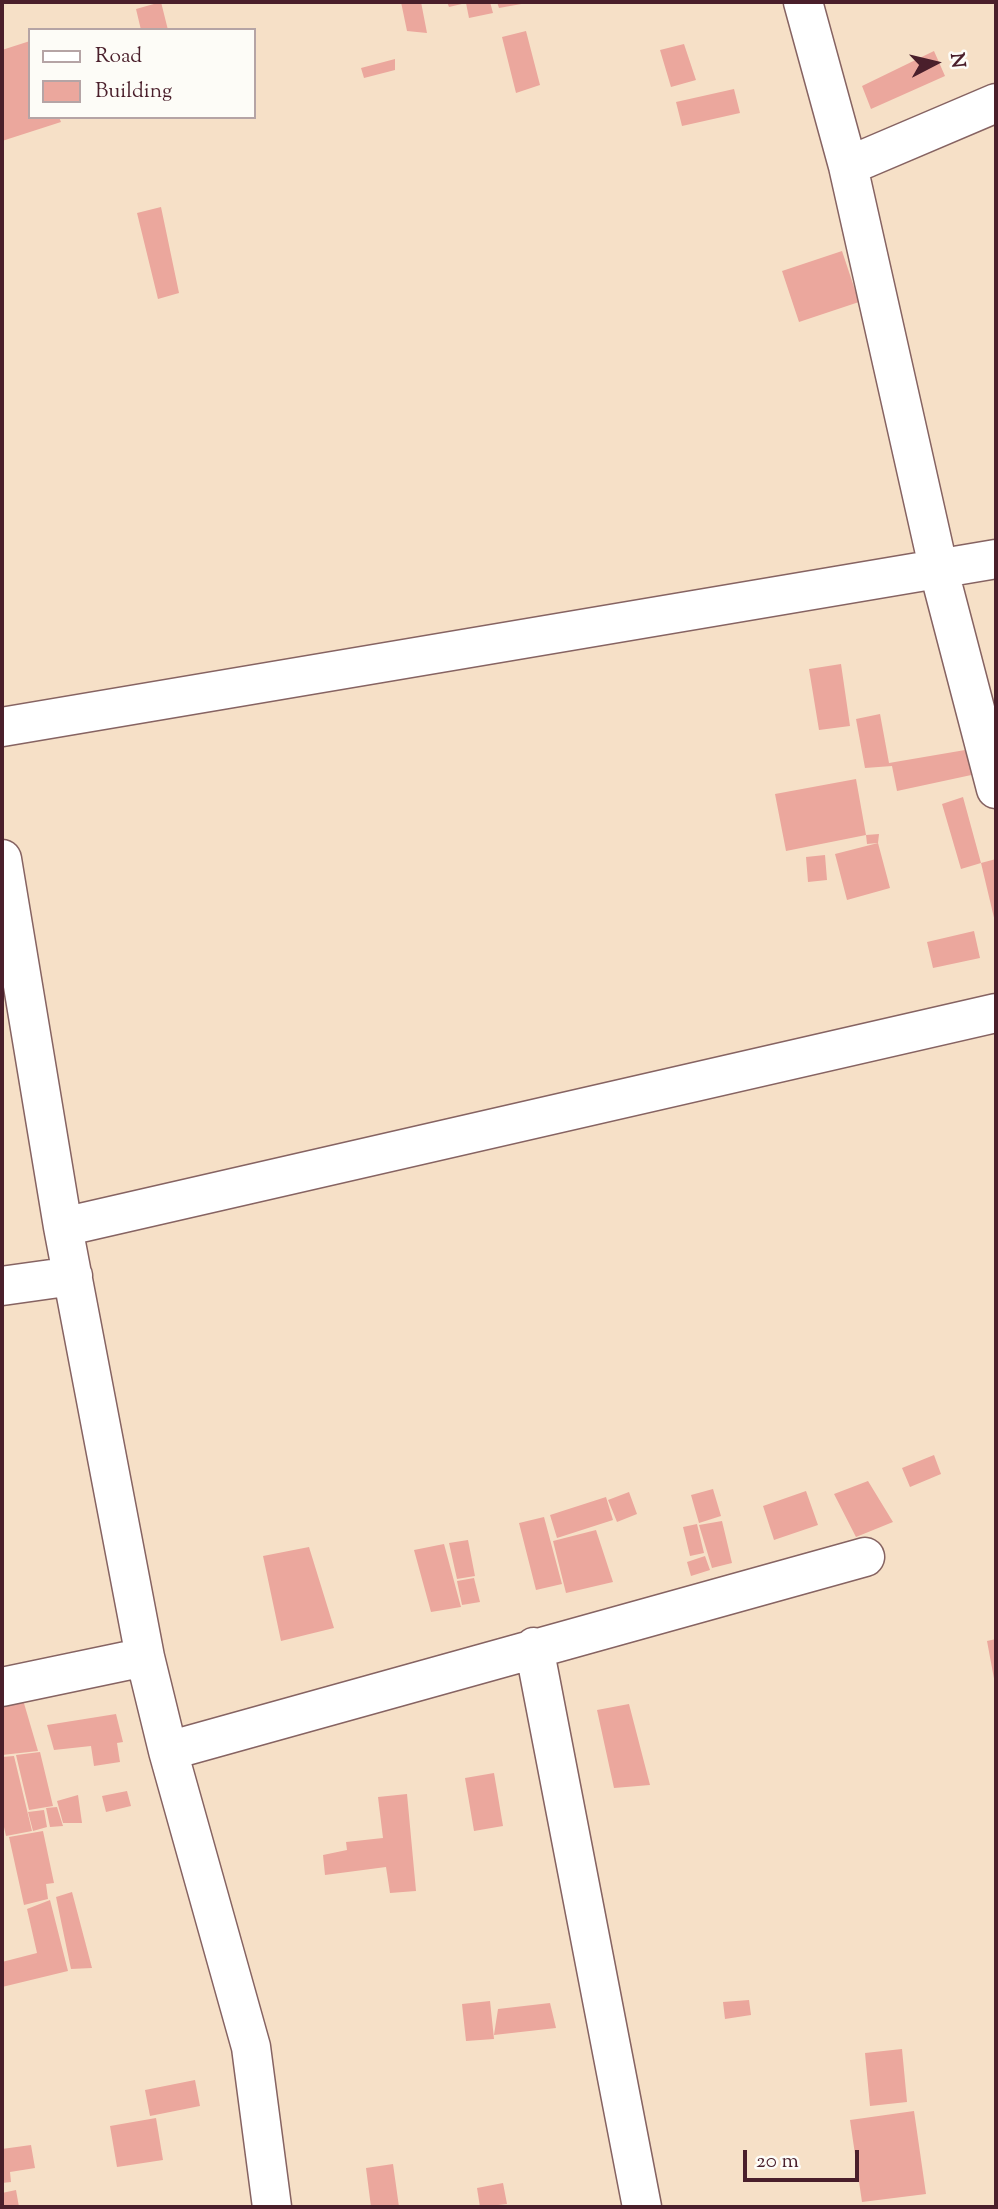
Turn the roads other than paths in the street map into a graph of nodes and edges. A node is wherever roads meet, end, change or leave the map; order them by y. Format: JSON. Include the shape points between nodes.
{"nodes":[{"id":1,"x":803,"y":2,"type":"edge"},
{"id":2,"x":996,"y":103,"type":"edge"},
{"id":3,"x":848,"y":166,"type":"junction"},
{"id":4,"x":996,"y":559,"type":"edge"},
{"id":5,"x":939,"y":571,"type":"junction"},
{"id":6,"x":2,"y":727,"type":"edge"},
{"id":7,"x":996,"y":789,"type":"edge"},
{"id":8,"x":2,"y":859,"type":"edge"},
{"id":9,"x":996,"y":1013,"type":"edge"},
{"id":10,"x":63,"y":1227,"type":"junction"},
{"id":11,"x":73,"y":1276,"type":"junction"},
{"id":12,"x":2,"y":1286,"type":"edge"},
{"id":13,"x":865,"y":1557,"type":"dead end"},
{"id":14,"x":534,"y":1647,"type":"junction"},
{"id":15,"x":145,"y":1657,"type":"junction"},
{"id":16,"x":2,"y":1688,"type":"edge"},
{"id":17,"x":167,"y":1751,"type":"junction"},
{"id":18,"x":272,"y":2207,"type":"edge"},
{"id":19,"x":642,"y":2207,"type":"edge"}],
"edges":[{"from":1,"to":3,"type":"street"},
{"from":2,"to":3,"type":"street"},
{"from":3,"to":5,"type":"street"},
{"from":4,"to":5,"type":"street"},
{"from":5,"to":6,"type":"street"},
{"from":5,"to":7,"type":"street"},
{"from":8,"to":10,"type":"street"},
{"from":9,"to":10,"type":"street"},
{"from":10,"to":11,"type":"street"},
{"from":11,"to":12,"type":"street"},
{"from":11,"to":15,"type":"street"},
{"from":13,"to":14,"type":"street"},
{"from":14,"to":17,"type":"street"},
{"from":14,"to":19,"type":"street"},
{"from":15,"to":16,"type":"street"},
{"from":15,"to":17,"type":"street"},
{"from":17,"to":18,"type":"street","via":[[251,2047]]}]}
